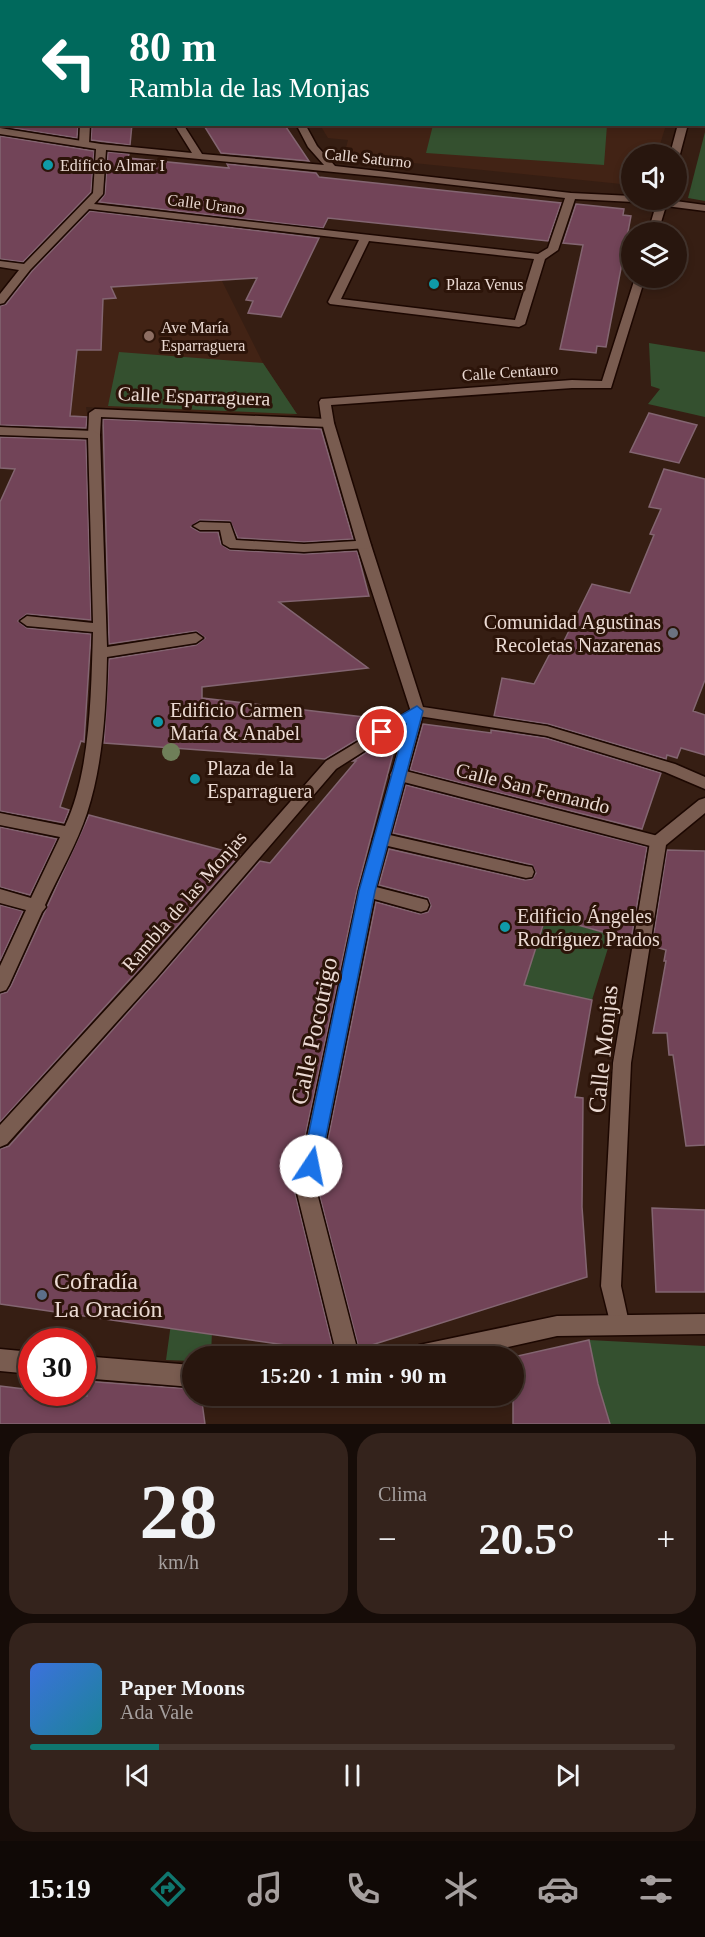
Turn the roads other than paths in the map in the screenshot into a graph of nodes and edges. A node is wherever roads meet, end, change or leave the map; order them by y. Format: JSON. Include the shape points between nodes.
{"nodes":[{"id":1,"x":85,"y":126,"type":"edge"},
{"id":2,"x":179,"y":126,"type":"edge"},
{"id":3,"x":301,"y":126,"type":"edge"},
{"id":4,"x":682,"y":126,"type":"edge"},
{"id":5,"x":0,"y":131,"type":"edge"},
{"id":6,"x":84,"y":144,"type":"junction"},
{"id":7,"x":678,"y":144,"type":"edge"},
{"id":8,"x":101,"y":147,"type":"junction"},
{"id":9,"x":199,"y":156,"type":"junction"},
{"id":10,"x":333,"y":170,"type":"junction"},
{"id":11,"x":571,"y":195,"type":"junction"},
{"id":12,"x":621,"y":198,"type":"edge"},
{"id":13,"x":687,"y":205,"type":"edge"},
{"id":14,"x":87,"y":206,"type":"junction"},
{"id":15,"x":705,"y":208,"type":"edge"},
{"id":16,"x":365,"y":238,"type":"junction"},
{"id":17,"x":540,"y":257,"type":"junction"},
{"id":18,"x":0,"y":264,"type":"edge"},
{"id":19,"x":26,"y":268,"type":"junction"},
{"id":20,"x":637,"y":288,"type":"edge"},
{"id":21,"x":0,"y":301,"type":"edge"},
{"id":22,"x":328,"y":423,"type":"junction"},
{"id":23,"x":0,"y":431,"type":"edge"},
{"id":24,"x":94,"y":435,"type":"junction"},
{"id":25,"x":200,"y":526,"type":"dead end"},
{"id":26,"x":364,"y":546,"type":"junction"},
{"id":27,"x":27,"y":621,"type":"dead end"},
{"id":28,"x":99,"y":628,"type":"junction"},
{"id":29,"x":196,"y":638,"type":"dead end"},
{"id":30,"x":99,"y":653,"type":"junction"},
{"id":31,"x":417,"y":711,"type":"junction"},
{"id":32,"x":398,"y":774,"type":"junction"},
{"id":33,"x":705,"y":783,"type":"edge"},
{"id":34,"x":705,"y":804,"type":"edge"},
{"id":35,"x":0,"y":819,"type":"edge"},
{"id":36,"x":71,"y":833,"type":"junction"},
{"id":37,"x":381,"y":839,"type":"junction"},
{"id":38,"x":658,"y":842,"type":"junction"},
{"id":39,"x":526,"y":872,"type":"dead end"},
{"id":40,"x":367,"y":891,"type":"junction"},
{"id":41,"x":0,"y":896,"type":"edge"},
{"id":42,"x":421,"y":906,"type":"dead end"},
{"id":43,"x":38,"y":907,"type":"junction"},
{"id":44,"x":0,"y":985,"type":"edge"},
{"id":45,"x":0,"y":1137,"type":"edge"},
{"id":46,"x":619,"y":1323,"type":"junction"},
{"id":47,"x":705,"y":1324,"type":"edge"},
{"id":48,"x":345,"y":1346,"type":"edge"},
{"id":49,"x":465,"y":1346,"type":"edge"},
{"id":50,"x":0,"y":1360,"type":"edge"},
{"id":51,"x":18,"y":1362,"type":"edge"},
{"id":52,"x":96,"y":1368,"type":"edge"},
{"id":53,"x":182,"y":1375,"type":"edge"}],
"edges":[{"from":1,"to":6,"type":"street"},
{"from":2,"to":9,"type":"street"},
{"from":3,"to":10,"type":"street"},
{"from":4,"to":7,"type":"street"},
{"from":5,"to":6,"type":"street","name":"Calle Saturno"},
{"from":6,"to":8,"type":"street","name":"Calle Saturno"},
{"from":8,"to":9,"type":"street","name":"Calle Saturno"},
{"from":8,"to":14,"type":"street","via":[[98,194]]},
{"from":9,"to":10,"type":"street","name":"Calle Saturno"},
{"from":10,"to":11,"type":"street","name":"Calle Saturno"},
{"from":11,"to":12,"type":"street","name":"Calle Saturno"},
{"from":11,"to":17,"type":"street","via":[[554,250]]},
{"from":13,"to":15,"type":"street"},
{"from":14,"to":16,"type":"street","name":"Calle Urano"},
{"from":14,"to":19,"type":"street"},
{"from":16,"to":17,"type":"street","name":"Calle Urano"},
{"from":16,"to":17,"type":"street","via":[[334,302],[519,324]]},
{"from":18,"to":19,"type":"street"},
{"from":19,"to":21,"type":"street"},
{"from":20,"to":22,"type":"street","name":"Calle Centauro","via":[[607,385],[572,384],[324,402]]},
{"from":22,"to":24,"type":"street","name":"Calle Esparraguera","via":[[95,413]]},
{"from":22,"to":26,"type":"street"},
{"from":23,"to":24,"type":"street"},
{"from":24,"to":28,"type":"street","name":"Calle Esparraguera"},
{"from":25,"to":26,"type":"street","via":[[225,526],[230,544]]},
{"from":26,"to":31,"type":"street"},
{"from":27,"to":28,"type":"street"},
{"from":28,"to":30,"type":"street","name":"Calle Esparraguera"},
{"from":29,"to":30,"type":"street"},
{"from":30,"to":36,"type":"street","name":"Calle Esparraguera","via":[[100,678],[87,783]]},
{"from":31,"to":32,"type":"street","name":"Calle Pocotrigo"},
{"from":31,"to":33,"type":"street","via":[[547,731],[670,768]]},
{"from":31,"to":45,"type":"street","name":"Rambla de las Monjas","via":[[331,765],[150,973]]},
{"from":32,"to":37,"type":"street","name":"Calle Pocotrigo"},
{"from":32,"to":38,"type":"street","name":"Calle San Fernando"},
{"from":34,"to":38,"type":"street"},
{"from":35,"to":36,"type":"street"},
{"from":36,"to":43,"type":"street","name":"Calle Esparraguera"},
{"from":37,"to":39,"type":"street"},
{"from":37,"to":40,"type":"street","name":"Calle Pocotrigo"},
{"from":38,"to":46,"type":"street","name":"Calle Monjas","via":[[621,1063],[611,1286]]},
{"from":40,"to":42,"type":"street"},
{"from":40,"to":48,"type":"street","name":"Calle Pocotrigo","via":[[306,1189]]},
{"from":41,"to":43,"type":"street"},
{"from":43,"to":44,"type":"street","name":"Calle Esparraguera"},
{"from":46,"to":47,"type":"street"},
{"from":46,"to":49,"type":"street","via":[[558,1326]]},
{"from":50,"to":51,"type":"street"},
{"from":52,"to":53,"type":"street"}]}
